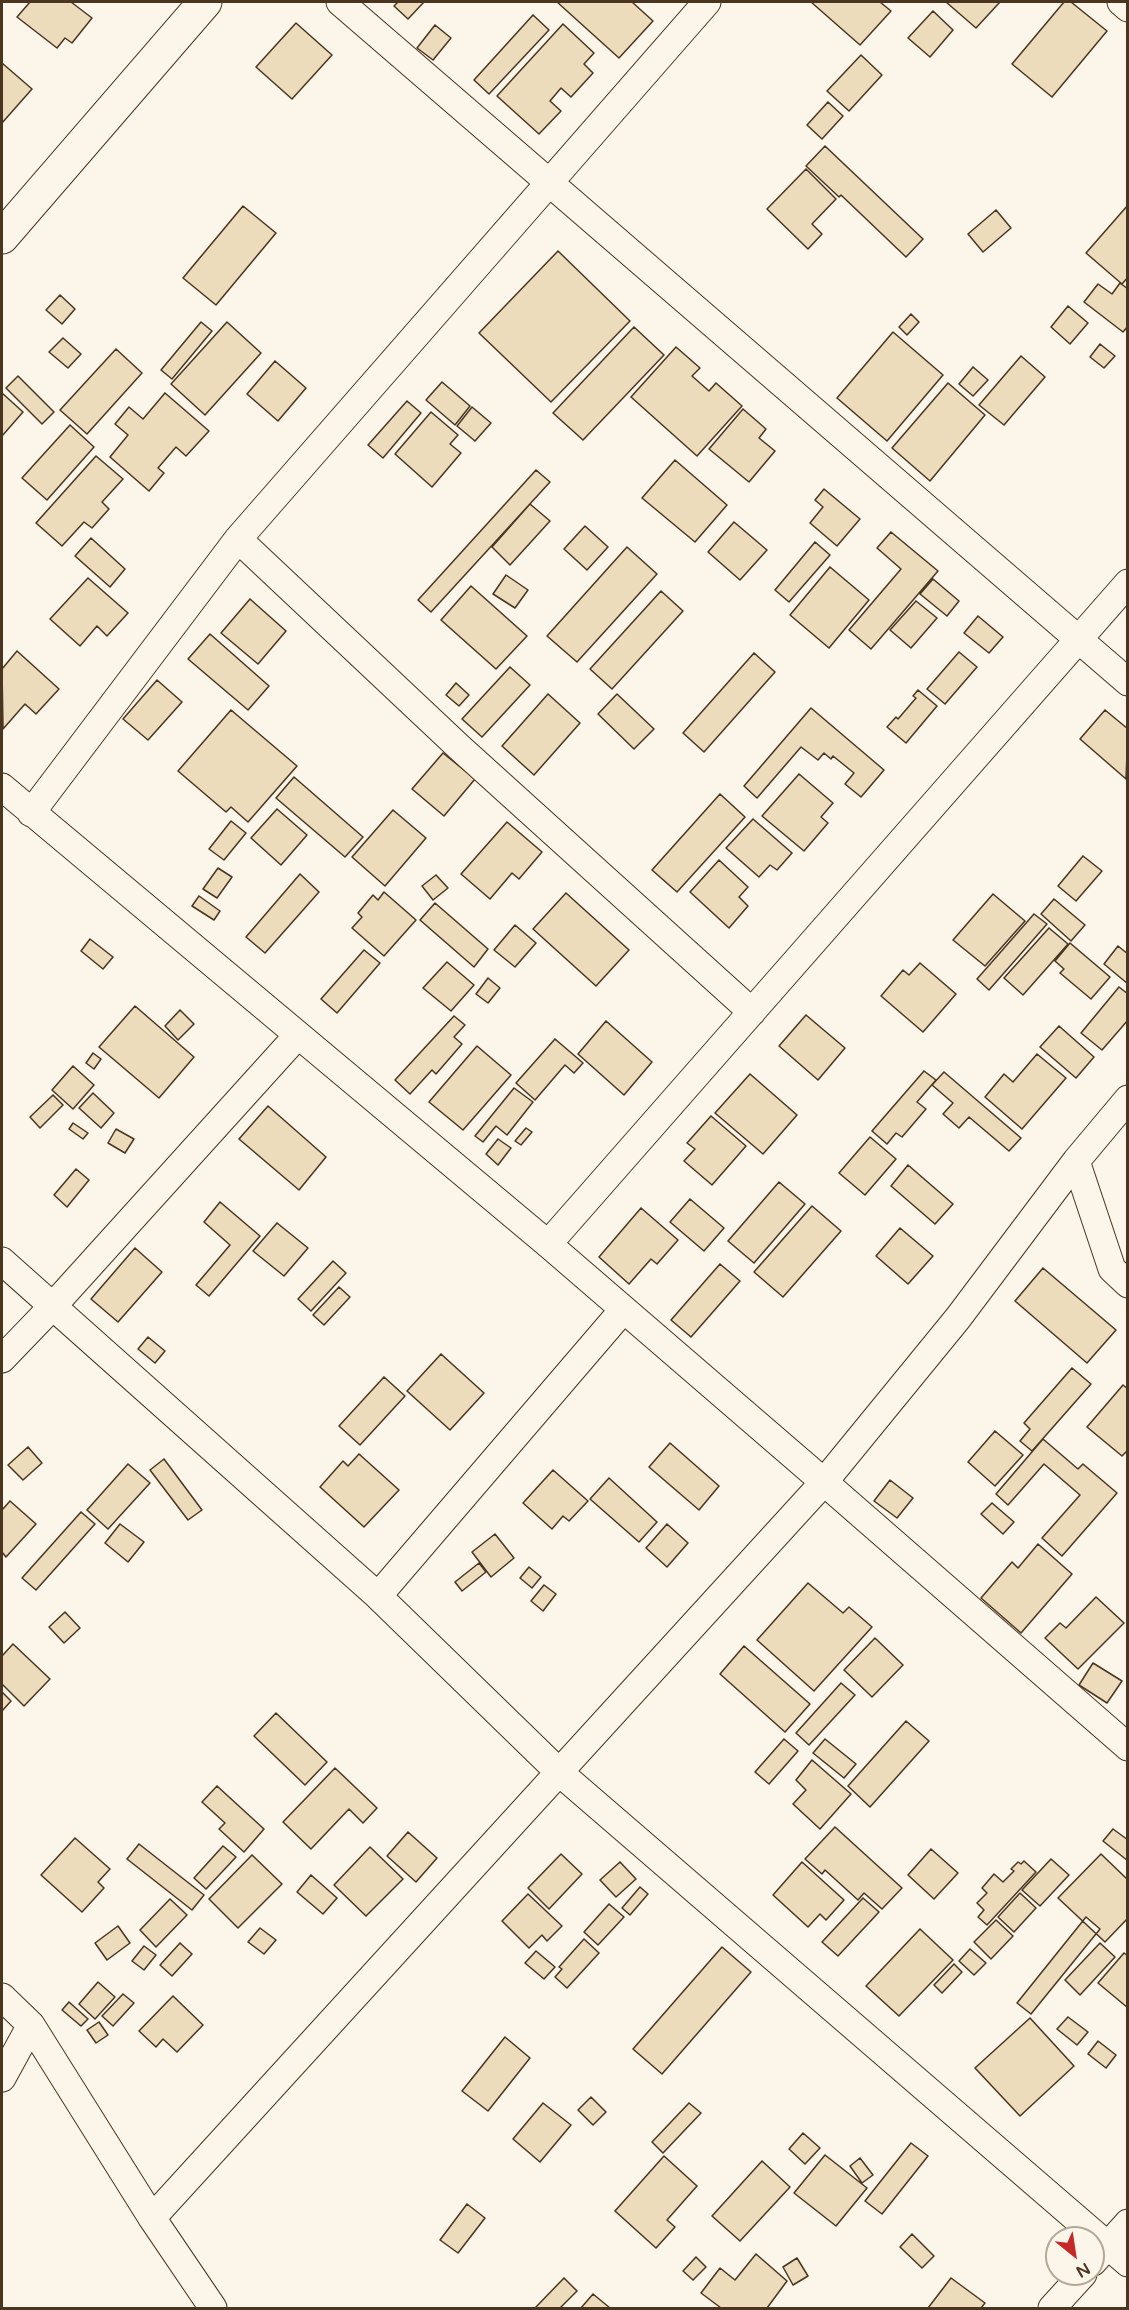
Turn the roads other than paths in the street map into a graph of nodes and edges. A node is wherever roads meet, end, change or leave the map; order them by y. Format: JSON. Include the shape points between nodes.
{"nodes":[{"id":1,"x":205,"y":2,"type":"edge"},
{"id":2,"x":340,"y":2,"type":"edge"},
{"id":3,"x":707,"y":2,"type":"edge"},
{"id":4,"x":1121,"y":2,"type":"edge"},
{"id":5,"x":1128,"y":8,"type":"edge"},
{"id":6,"x":550,"y":182,"type":"junction"},
{"id":7,"x":2,"y":237,"type":"edge"},
{"id":8,"x":238,"y":539,"type":"junction"},
{"id":9,"x":1128,"y":583,"type":"edge"},
{"id":10,"x":1078,"y":639,"type":"junction"},
{"id":11,"x":1128,"y":682,"type":"edge"},
{"id":12,"x":2,"y":787,"type":"edge"},
{"id":13,"x":31,"y":813,"type":"junction"},
{"id":14,"x":752,"y":1012,"type":"junction"},
{"id":15,"x":298,"y":1035,"type":"junction"},
{"id":16,"x":1128,"y":1099,"type":"edge"},
{"id":17,"x":1076,"y":1161,"type":"junction"},
{"id":18,"x":548,"y":1244,"type":"junction"},
{"id":19,"x":2,"y":1261,"type":"edge"},
{"id":20,"x":1128,"y":1284,"type":"edge"},
{"id":21,"x":52,"y":1307,"type":"junction"},
{"id":22,"x":623,"y":1310,"type":"junction"},
{"id":23,"x":2,"y":1359,"type":"edge"},
{"id":24,"x":824,"y":1482,"type":"junction"},
{"id":25,"x":378,"y":1596,"type":"junction"},
{"id":26,"x":1128,"y":1748,"type":"edge"},
{"id":27,"x":560,"y":1773,"type":"junction"},
{"id":28,"x":2,"y":1997,"type":"edge"},
{"id":29,"x":31,"y":2025,"type":"junction"},
{"id":30,"x":2,"y":2078,"type":"edge"},
{"id":31,"x":152,"y":2218,"type":"junction"},
{"id":32,"x":1128,"y":2223,"type":"edge"},
{"id":33,"x":1110,"y":2257,"type":"edge"},
{"id":34,"x":1072,"y":2286,"type":"edge"},
{"id":35,"x":213,"y":2308,"type":"edge"},
{"id":36,"x":1052,"y":2308,"type":"edge"}],
"edges":[{"from":1,"to":7,"type":"street"},
{"from":2,"to":6,"type":"street"},
{"from":3,"to":6,"type":"street"},
{"from":4,"to":5,"type":"street"},
{"from":6,"to":8,"type":"street"},
{"from":6,"to":10,"type":"street"},
{"from":8,"to":13,"type":"street"},
{"from":8,"to":14,"type":"street","via":[[459,747]]},
{"from":9,"to":10,"type":"street"},
{"from":10,"to":11,"type":"street"},
{"from":10,"to":14,"type":"street"},
{"from":12,"to":13,"type":"street"},
{"from":13,"to":15,"type":"street"},
{"from":14,"to":18,"type":"street"},
{"from":15,"to":18,"type":"street"},
{"from":15,"to":21,"type":"street"},
{"from":16,"to":17,"type":"street"},
{"from":17,"to":20,"type":"street","via":[[1112,1269]]},
{"from":17,"to":24,"type":"street","via":[[958,1318]]},
{"from":18,"to":22,"type":"street"},
{"from":19,"to":21,"type":"street"},
{"from":21,"to":23,"type":"street"},
{"from":21,"to":25,"type":"street"},
{"from":22,"to":24,"type":"street"},
{"from":22,"to":25,"type":"street"},
{"from":24,"to":26,"type":"street"},
{"from":24,"to":27,"type":"street"},
{"from":25,"to":27,"type":"street"},
{"from":27,"to":31,"type":"street"},
{"from":27,"to":33,"type":"street"},
{"from":28,"to":29,"type":"street"},
{"from":29,"to":30,"type":"street"},
{"from":29,"to":31,"type":"street"},
{"from":31,"to":35,"type":"street"},
{"from":32,"to":33,"type":"street"},
{"from":34,"to":36,"type":"street"}]}
